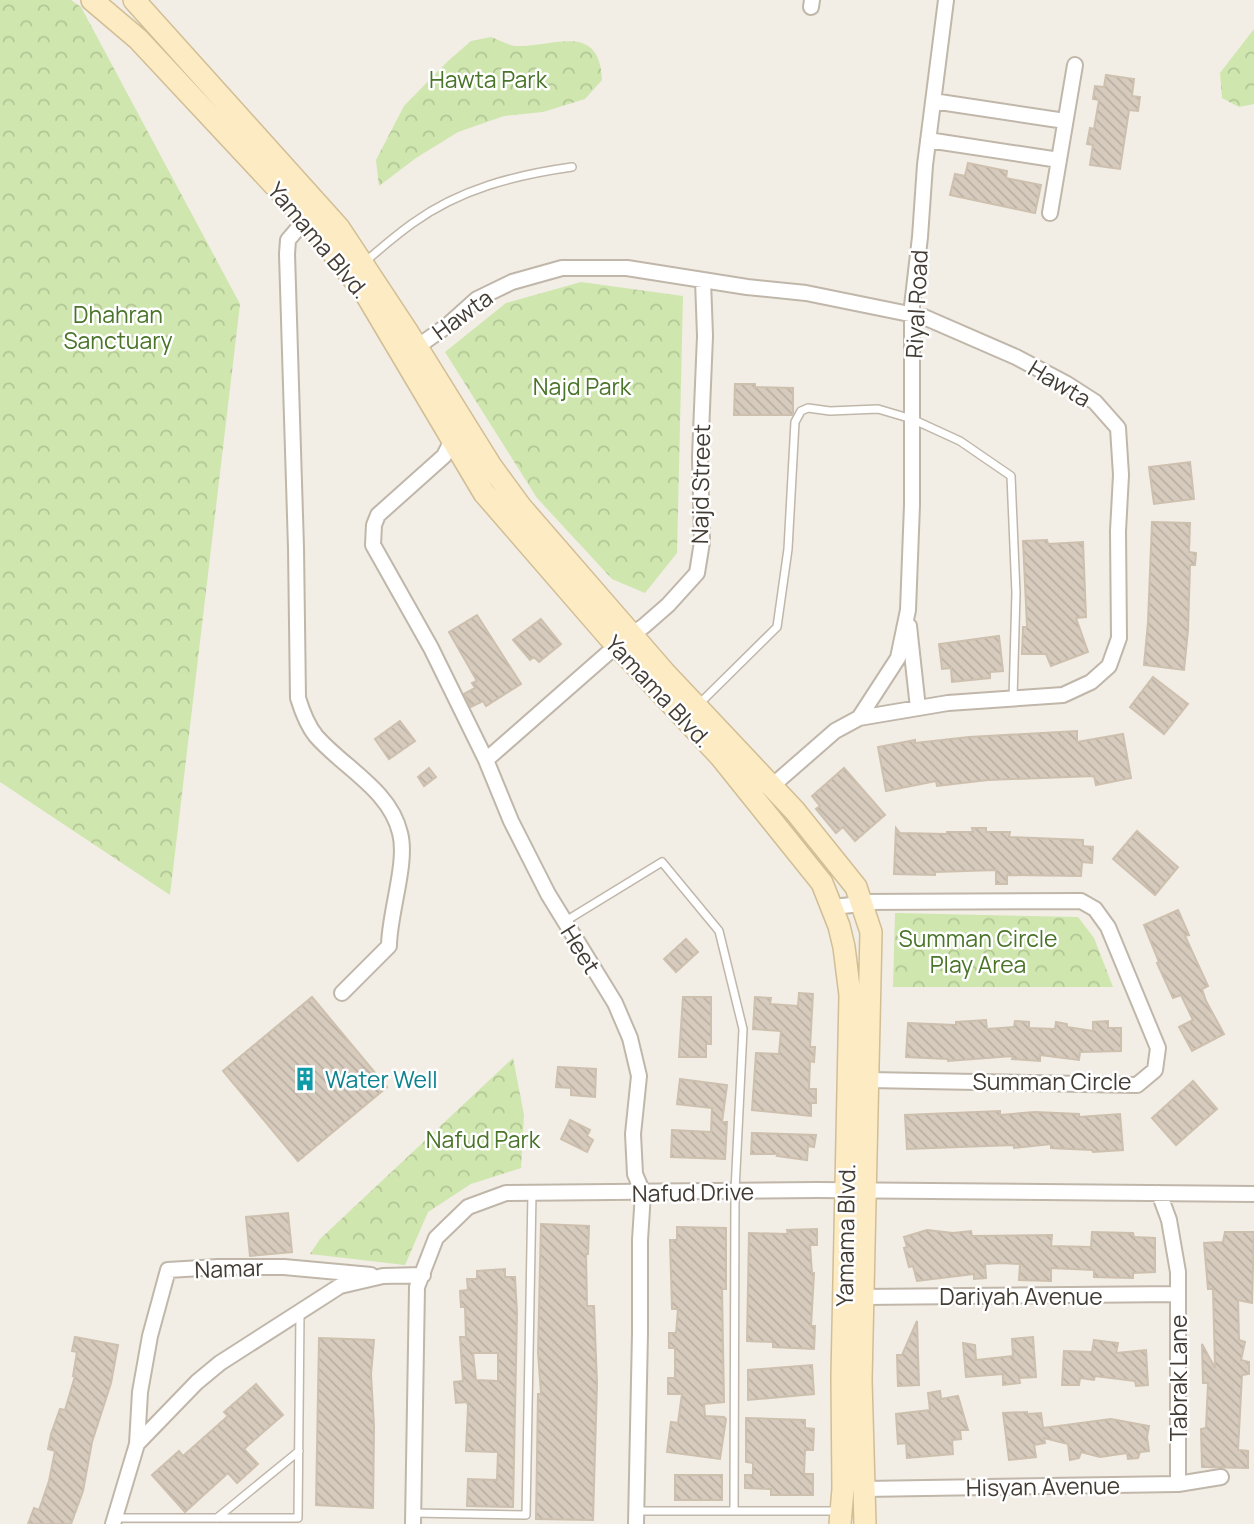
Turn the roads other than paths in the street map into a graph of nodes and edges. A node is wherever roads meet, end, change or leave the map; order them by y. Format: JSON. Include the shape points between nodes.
{"nodes":[{"id":1,"x":92,"y":0,"type":"edge"},
{"id":2,"x":134,"y":0,"type":"edge"},
{"id":3,"x":946,"y":0,"type":"edge"},
{"id":4,"x":1074,"y":65,"type":"dead end"},
{"id":5,"x":933,"y":101,"type":"junction"},
{"id":6,"x":1065,"y":121,"type":"junction"},
{"id":7,"x":928,"y":140,"type":"junction"},
{"id":8,"x":1059,"y":160,"type":"junction"},
{"id":9,"x":572,"y":167,"type":"dead end"},
{"id":10,"x":1051,"y":214,"type":"dead end"},
{"id":11,"x":306,"y":219,"type":"junction"},
{"id":12,"x":363,"y":264,"type":"junction"},
{"id":13,"x":703,"y":280,"type":"junction"},
{"id":14,"x":912,"y":314,"type":"junction"},
{"id":15,"x":417,"y":347,"type":"junction"},
{"id":16,"x":912,"y":419,"type":"junction"},
{"id":17,"x":452,"y":440,"type":"junction"},
{"id":18,"x":908,"y":610,"type":"junction"},
{"id":19,"x":624,"y":640,"type":"junction"},
{"id":20,"x":1013,"y":700,"type":"junction"},
{"id":21,"x":697,"y":707,"type":"junction"},
{"id":22,"x":918,"y":708,"type":"junction"},
{"id":23,"x":859,"y":718,"type":"junction"},
{"id":24,"x":486,"y":760,"type":"junction"},
{"id":25,"x":772,"y":786,"type":"junction"},
{"id":26,"x":861,"y":903,"type":"junction"},
{"id":27,"x":832,"y":907,"type":"junction"},
{"id":28,"x":564,"y":922,"type":"junction"},
{"id":29,"x":342,"y":993,"type":"dead end"},
{"id":30,"x":869,"y":1080,"type":"junction"},
{"id":31,"x":856,"y":1190,"type":"junction"},
{"id":32,"x":735,"y":1191,"type":"junction"},
{"id":33,"x":1159,"y":1192,"type":"junction"},
{"id":34,"x":532,"y":1193,"type":"junction"},
{"id":35,"x":643,"y":1193,"type":"junction"},
{"id":36,"x":1254,"y":1194,"type":"edge"},
{"id":37,"x":423,"y":1275,"type":"junction"},
{"id":38,"x":383,"y":1276,"type":"junction"},
{"id":39,"x":1178,"y":1294,"type":"junction"},
{"id":40,"x":863,"y":1297,"type":"junction"},
{"id":41,"x":300,"y":1313,"type":"junction"},
{"id":42,"x":137,"y":1444,"type":"junction"},
{"id":43,"x":299,"y":1451,"type":"junction"},
{"id":44,"x":1222,"y":1477,"type":"dead end"},
{"id":45,"x":1178,"y":1484,"type":"junction"},
{"id":46,"x":864,"y":1489,"type":"junction"},
{"id":47,"x":734,"y":1511,"type":"junction"},
{"id":48,"x":216,"y":1518,"type":"junction"},
{"id":49,"x":413,"y":1518,"type":"edge"},
{"id":50,"x":636,"y":1518,"type":"edge"},
{"id":51,"x":840,"y":1518,"type":"edge"},
{"id":52,"x":114,"y":1521,"type":"edge"},
{"id":53,"x":865,"y":1524,"type":"edge"}],
"edges":[{"from":1,"to":11,"type":"main road","name":"Yamama Blvd.","via":[[138,39]]},
{"from":2,"to":12,"type":"main road","name":"Yamama Blvd.","via":[[338,228]]},
{"from":3,"to":5,"type":"street","name":"Riyal Road"},
{"from":4,"to":6,"type":"street"},
{"from":5,"to":6,"type":"street"},
{"from":5,"to":7,"type":"street","name":"Riyal Road"},
{"from":6,"to":8,"type":"street"},
{"from":7,"to":8,"type":"street"},
{"from":7,"to":14,"type":"street","name":"Riyal Road"},
{"from":8,"to":10,"type":"street"},
{"from":9,"to":12,"type":"lane","via":[[520,175],[465,194],[415,221]]},
{"from":11,"to":17,"type":"main road","name":"Yamama Blvd.","via":[[367,296]]},
{"from":11,"to":29,"type":"street","via":[[288,240],[287,254],[298,698],[316,736],[388,804],[401,836],[389,946]]},
{"from":12,"to":15,"type":"main road","name":"Yamama Blvd."},
{"from":13,"to":14,"type":"street","name":"Hawta","via":[[806,293]]},
{"from":13,"to":15,"type":"street","name":"Hawta","via":[[627,268],[562,268],[512,282],[477,299]]},
{"from":13,"to":19,"type":"street","name":"Najd Street","via":[[702,542],[697,573],[668,605]]},
{"from":14,"to":16,"type":"street","name":"Riyal Road"},
{"from":14,"to":20,"type":"street","name":"Hawta","via":[[1016,357],[1067,384],[1095,402],[1118,428],[1119,638],[1109,666],[1091,682],[1063,695]]},
{"from":15,"to":19,"type":"main road","name":"Yamama Blvd.","via":[[491,466]]},
{"from":16,"to":18,"type":"street","name":"Riyal Road"},
{"from":16,"to":20,"type":"lane","via":[[960,441],[1011,476],[1016,593]]},
{"from":16,"to":21,"type":"lane","via":[[878,409],[808,408],[797,416],[788,549],[777,627]]},
{"from":17,"to":19,"type":"main road","name":"Yamama Blvd.","via":[[484,494]]},
{"from":17,"to":24,"type":"street","name":"Heet","via":[[444,456],[378,515],[373,545]]},
{"from":18,"to":22,"type":"street","name":"Riyal Road"},
{"from":18,"to":23,"type":"street","name":"Riyal Road","via":[[898,658]]},
{"from":19,"to":21,"type":"main road","name":"Yamama Blvd."},
{"from":19,"to":24,"type":"street","name":"Najd Street"},
{"from":19,"to":27,"type":"main road","name":"Yamama Blvd.","via":[[822,883]]},
{"from":20,"to":22,"type":"street","name":"Hawta"},
{"from":21,"to":25,"type":"main road","name":"Yamama Blvd."},
{"from":22,"to":23,"type":"street","name":"Hawta"},
{"from":23,"to":25,"type":"street","name":"Hawta","via":[[835,732]]},
{"from":24,"to":28,"type":"street","name":"Heet","via":[[511,821]]},
{"from":25,"to":26,"type":"main road","name":"Yamama Blvd.","via":[[856,887]]},
{"from":26,"to":27,"type":"street","name":"Summan Circle"},
{"from":26,"to":30,"type":"main road","name":"Yamama Blvd.","via":[[871,932]]},
{"from":26,"to":30,"type":"street","name":"Summan Circle","via":[[1081,901],[1095,909],[1108,927],[1158,1048],[1155,1070],[1138,1085]]},
{"from":27,"to":31,"type":"main road","name":"Yamama Blvd.","via":[[844,947],[850,995]]},
{"from":28,"to":32,"type":"lane","via":[[662,862],[719,931],[743,1029]]},
{"from":28,"to":35,"type":"street","name":"Heet","via":[[615,1003],[630,1038],[639,1076],[633,1134],[635,1174]]},
{"from":30,"to":31,"type":"main road","name":"Yamama Blvd."},
{"from":31,"to":32,"type":"street","name":"Nafud Drive"},
{"from":31,"to":33,"type":"street","name":"Nafud Drive"},
{"from":31,"to":40,"type":"main road","name":"Yamama Blvd."},
{"from":31,"to":51,"type":"main road","name":"Yamama Blvd.","via":[[842,1377]]},
{"from":32,"to":35,"type":"street","name":"Nafud Drive"},
{"from":32,"to":47,"type":"lane"},
{"from":33,"to":36,"type":"street","name":"Nafud Drive"},
{"from":33,"to":39,"type":"street","name":"Tabrak Lane","via":[[1169,1220]]},
{"from":34,"to":35,"type":"street","name":"Nafud Drive"},
{"from":34,"to":37,"type":"street","name":"Nafud Drive","via":[[506,1192],[468,1207],[436,1238]]},
{"from":34,"to":49,"type":"lane","via":[[526,1515]]},
{"from":35,"to":50,"type":"street","name":"Heet"},
{"from":37,"to":38,"type":"street","name":"Namar"},
{"from":37,"to":49,"type":"street","name":"Nafud Drive","via":[[417,1287]]},
{"from":38,"to":41,"type":"street","name":"Namar","via":[[340,1286]]},
{"from":38,"to":42,"type":"street","name":"Namar","via":[[284,1266],[168,1270],[140,1392]]},
{"from":39,"to":40,"type":"street","name":"Dariyah Avenue"},
{"from":39,"to":45,"type":"street","name":"Tabrak Lane"},
{"from":40,"to":46,"type":"main road","name":"Yamama Blvd."},
{"from":41,"to":42,"type":"street","name":"Namar","via":[[220,1363]]},
{"from":41,"to":43,"type":"lane"},
{"from":42,"to":52,"type":"street","name":"Namar"},
{"from":43,"to":48,"type":"lane"},
{"from":43,"to":48,"type":"lane","via":[[298,1518]]},
{"from":44,"to":45,"type":"street","name":"Hisyan Avenue"},
{"from":45,"to":46,"type":"street","name":"Hisyan Avenue"},
{"from":46,"to":53,"type":"main road","name":"Yamama Blvd."},
{"from":47,"to":50,"type":"lane"},
{"from":47,"to":51,"type":"lane"},
{"from":48,"to":52,"type":"lane"}]}
